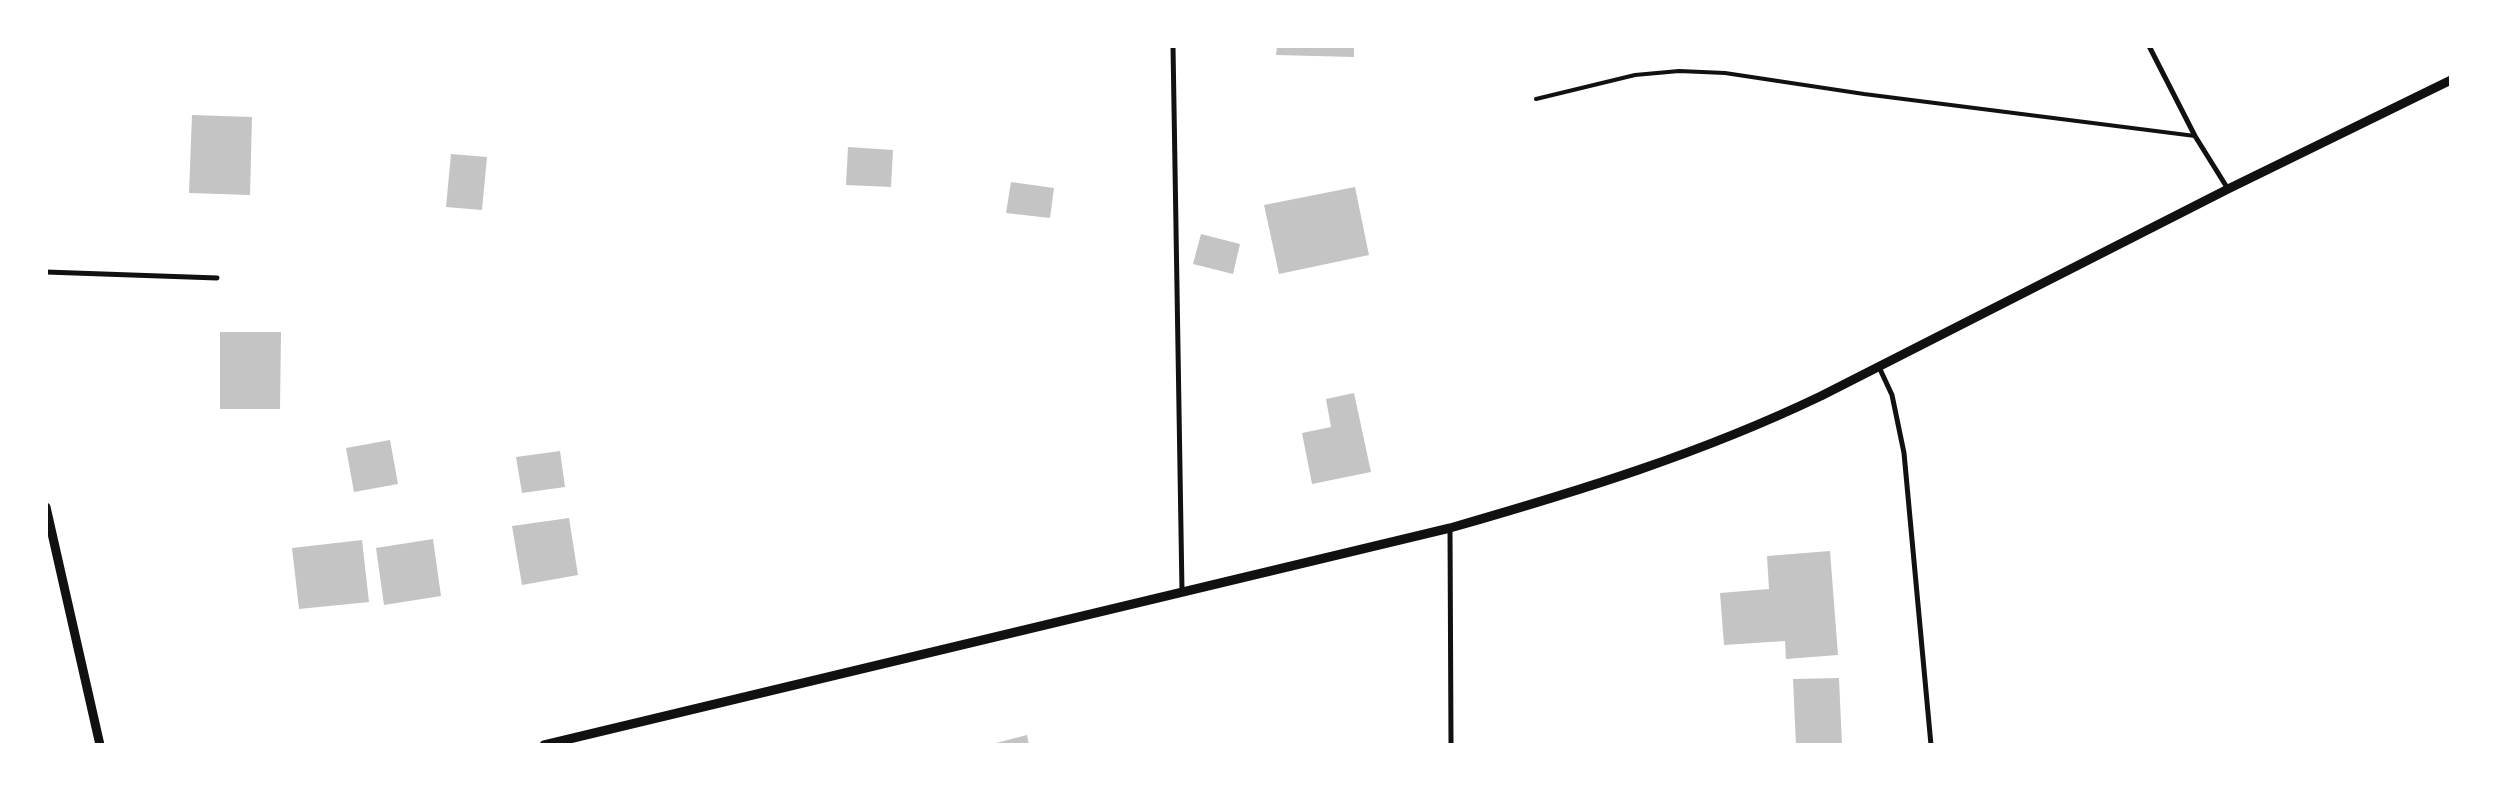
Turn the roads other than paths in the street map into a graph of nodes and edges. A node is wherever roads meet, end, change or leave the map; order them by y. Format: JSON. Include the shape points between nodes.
{"nodes":[{"id":1,"x":1173,"y":46,"type":"edge"},
{"id":2,"x":2149,"y":46,"type":"edge"},
{"id":3,"x":2451,"y":80,"type":"edge"},
{"id":4,"x":1536,"y":99,"type":"dead end"},
{"id":5,"x":2195,"y":136,"type":"junction"},
{"id":6,"x":2228,"y":189,"type":"junction"},
{"id":7,"x":46,"y":272,"type":"edge"},
{"id":8,"x":217,"y":278,"type":"dead end"},
{"id":9,"x":1879,"y":367,"type":"junction"},
{"id":10,"x":46,"y":507,"type":"edge"},
{"id":11,"x":1450,"y":528,"type":"junction"},
{"id":12,"x":1182,"y":591,"type":"junction"},
{"id":13,"x":100,"y":745,"type":"edge"},
{"id":14,"x":544,"y":745,"type":"edge"},
{"id":15,"x":1451,"y":745,"type":"edge"},
{"id":16,"x":1931,"y":745,"type":"edge"}],
"edges":[{"from":1,"to":12,"type":"street"},
{"from":2,"to":5,"type":"street"},
{"from":3,"to":6,"type":"street"},
{"from":4,"to":5,"type":"lane","via":[[1635,75],[1704,72]]},
{"from":5,"to":6,"type":"street"},
{"from":6,"to":9,"type":"street"},
{"from":7,"to":8,"type":"street"},
{"from":9,"to":11,"type":"street","via":[[1762,424],[1682,456],[1583,490]]},
{"from":9,"to":16,"type":"street","via":[[1892,395],[1904,454]]},
{"from":10,"to":13,"type":"street"},
{"from":11,"to":12,"type":"street"},
{"from":11,"to":15,"type":"street"},
{"from":12,"to":14,"type":"street"}]}
